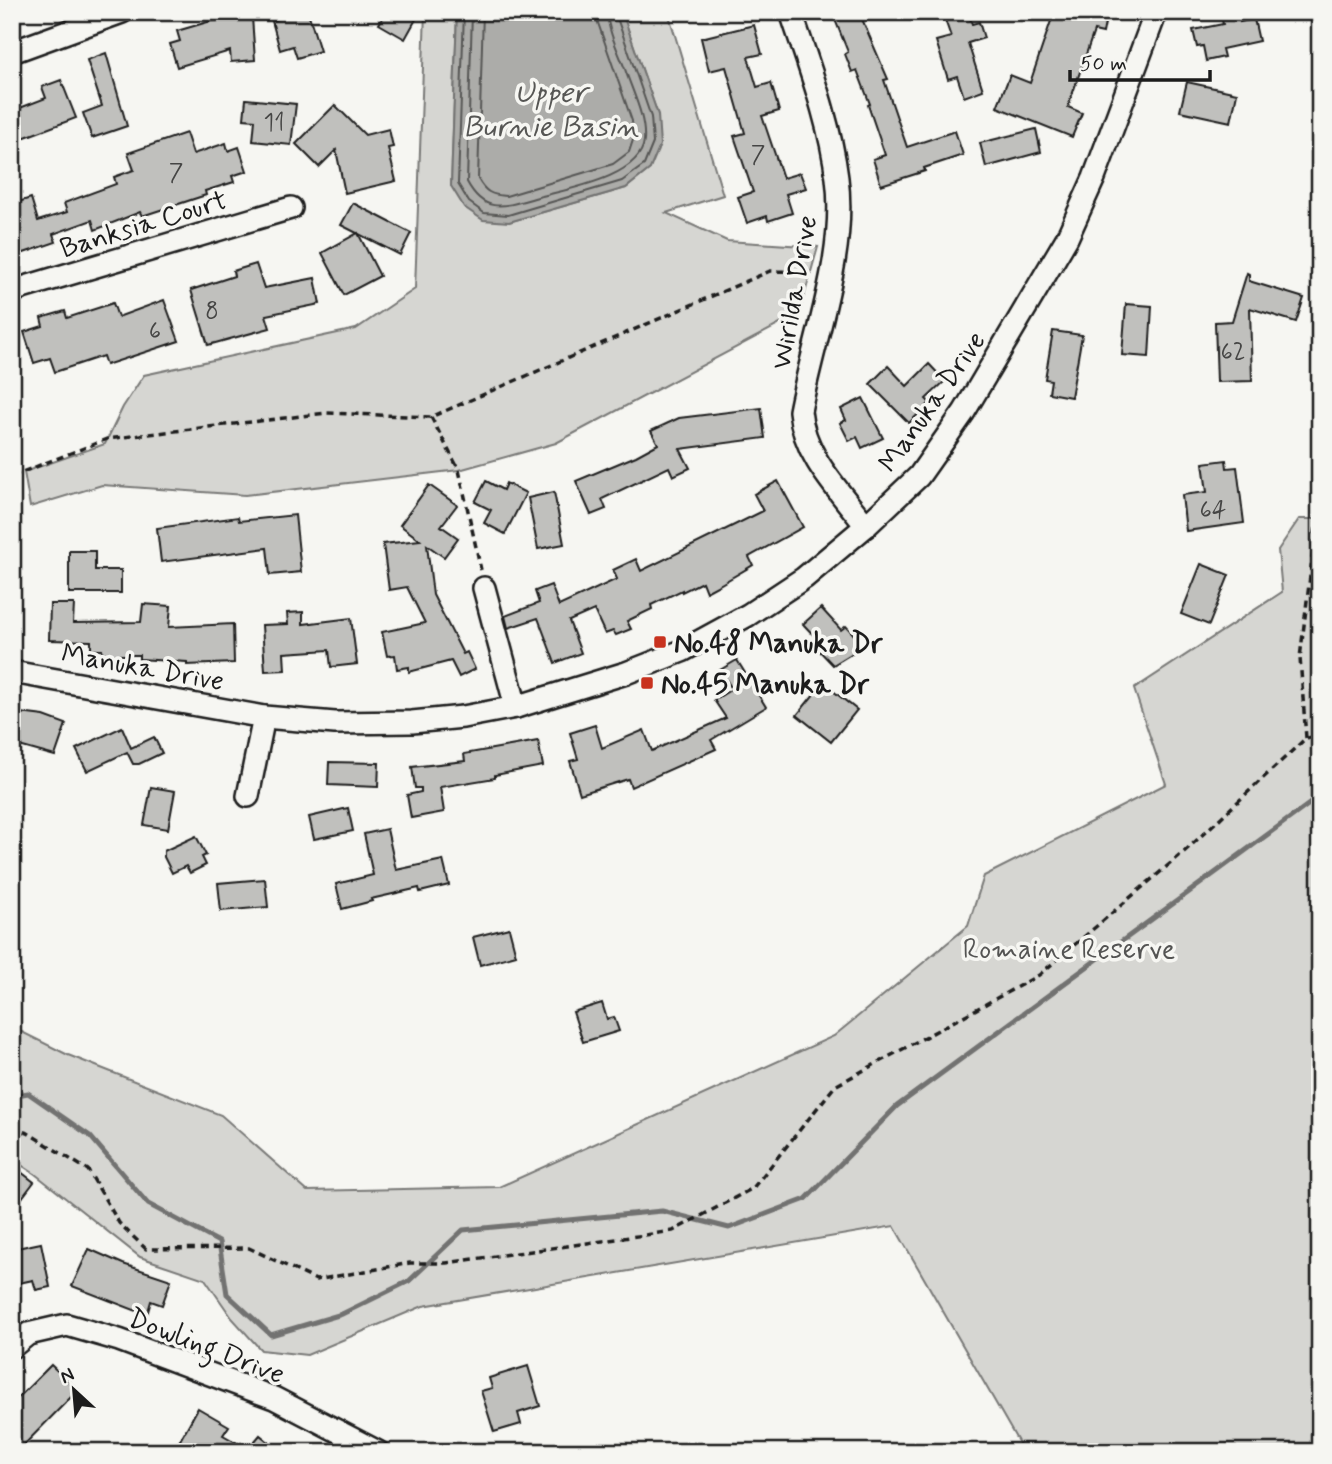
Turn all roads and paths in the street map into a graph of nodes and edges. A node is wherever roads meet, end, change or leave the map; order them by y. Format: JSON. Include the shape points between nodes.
{"nodes":[{"id":1,"x":122,"y":12,"type":"edge"},
{"id":2,"x":792,"y":12,"type":"edge"},
{"id":3,"x":1156,"y":12,"type":"edge"},
{"id":4,"x":12,"y":52,"type":"edge"},
{"id":5,"x":291,"y":208,"type":"dead end"},
{"id":6,"x":831,"y":272,"type":"junction"},
{"id":7,"x":12,"y":291,"type":"edge"},
{"id":8,"x":431,"y":417,"type":"junction"},
{"id":9,"x":12,"y":476,"type":"edge"},
{"id":10,"x":1317,"y":519,"type":"dead end"},
{"id":11,"x":866,"y":526,"type":"junction"},
{"id":12,"x":484,"y":589,"type":"joint"},
{"id":13,"x":12,"y":672,"type":"edge"},
{"id":14,"x":516,"y":707,"type":"junction"},
{"id":15,"x":264,"y":717,"type":"junction"},
{"id":16,"x":1320,"y":736,"type":"edge"},
{"id":17,"x":1306,"y":738,"type":"junction"},
{"id":18,"x":248,"y":796,"type":"dead end"},
{"id":19,"x":12,"y":1128,"type":"edge"},
{"id":20,"x":12,"y":1347,"type":"edge"},
{"id":21,"x":378,"y":1452,"type":"edge"}],
"edges":[{"from":1,"to":4,"type":"street"},
{"from":2,"to":6,"type":"street","name":"Wirilda Drive","via":[[827,122],[838,180]]},
{"from":3,"to":11,"type":"street","name":"Manuka Drive","via":[[1067,238],[964,412],[919,476]]},
{"from":5,"to":7,"type":"street","name":"Banksia Court"},
{"from":6,"to":8,"type":"path","via":[[770,271]]},
{"from":6,"to":11,"type":"street","name":"Wirilda Drive","via":[[800,411],[802,431],[814,459]]},
{"from":8,"to":9,"type":"path","via":[[327,414],[107,439]]},
{"from":8,"to":12,"type":"path","via":[[459,470]]},
{"from":10,"to":17,"type":"path","via":[[1300,659]]},
{"from":11,"to":14,"type":"street","name":"Manuka Drive","via":[[804,578],[682,651]]},
{"from":12,"to":14,"type":"street"},
{"from":13,"to":15,"type":"street","name":"Manuka Drive"},
{"from":14,"to":15,"type":"street","name":"Manuka Drive","via":[[412,722],[335,723]]},
{"from":15,"to":18,"type":"street"},
{"from":16,"to":17,"type":"path"},
{"from":17,"to":19,"type":"path","via":[[1185,851],[1039,975],[835,1086],[753,1188],[673,1231],[446,1263],[410,1263],[316,1280],[249,1248],[146,1249],[119,1223],[88,1170]]},
{"from":20,"to":21,"type":"street","name":"Dowling Drive","via":[[28,1334],[67,1325],[274,1398]]}]}
